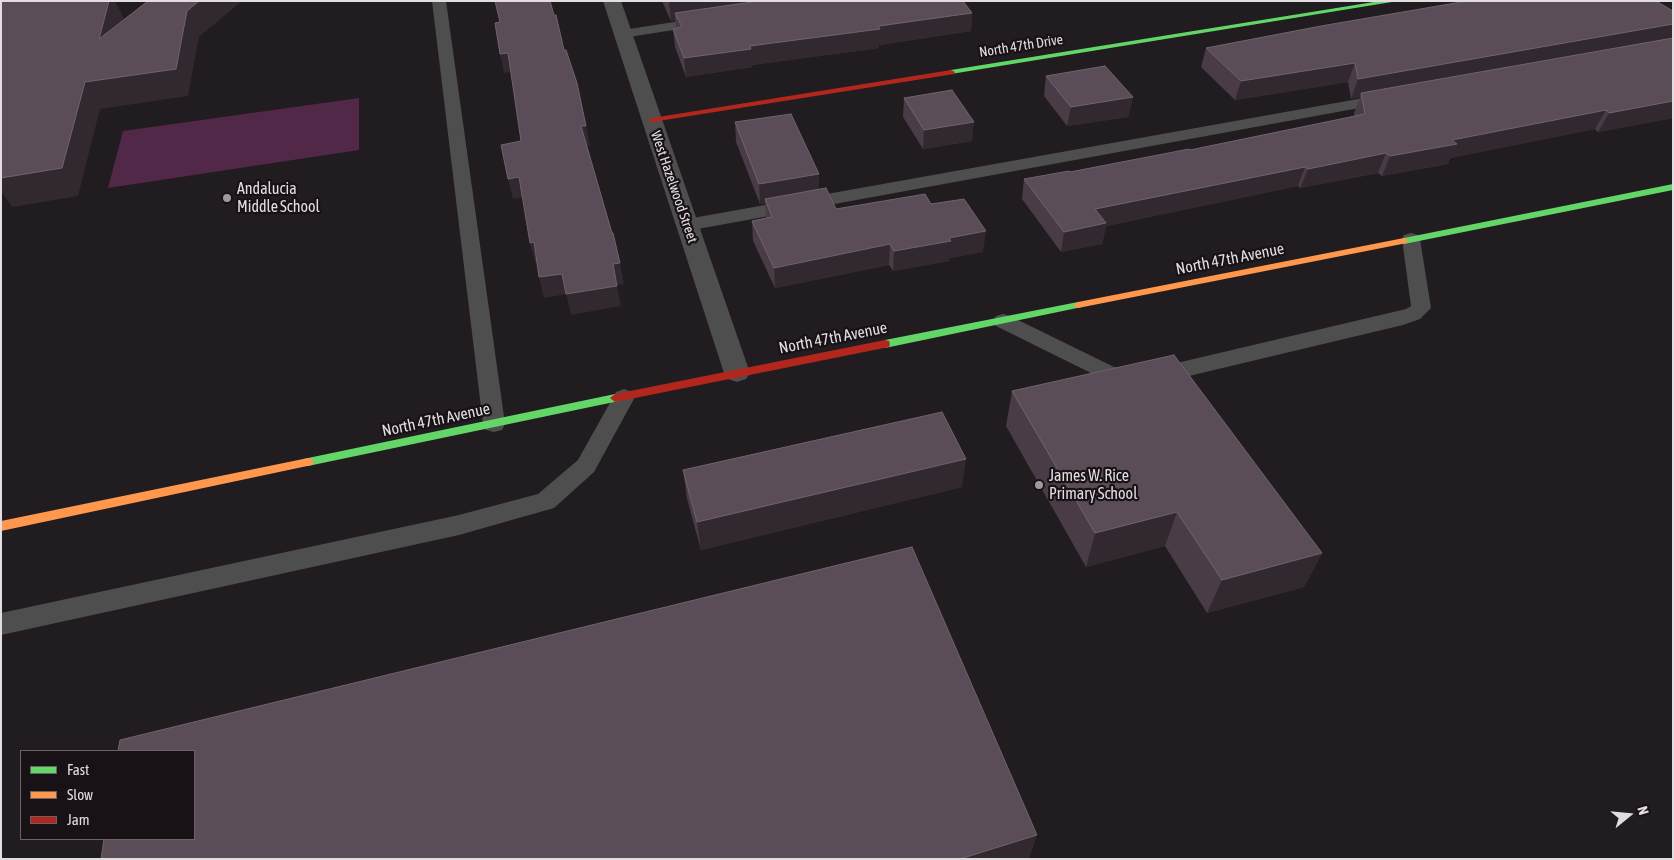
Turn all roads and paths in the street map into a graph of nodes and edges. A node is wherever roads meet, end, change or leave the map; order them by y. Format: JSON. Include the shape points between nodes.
{"nodes":[{"id":1,"x":439,"y":1,"type":"edge"},
{"id":2,"x":612,"y":1,"type":"edge"},
{"id":3,"x":1395,"y":1,"type":"edge"},
{"id":4,"x":717,"y":19,"type":"edge"},
{"id":5,"x":623,"y":34,"type":"junction"},
{"id":6,"x":1400,"y":96,"type":"edge"},
{"id":7,"x":652,"y":120,"type":"junction"},
{"id":8,"x":1672,"y":188,"type":"edge"},
{"id":9,"x":687,"y":226,"type":"junction"},
{"id":10,"x":1411,"y":239,"type":"junction"},
{"id":11,"x":1003,"y":321,"type":"junction"},
{"id":12,"x":737,"y":373,"type":"junction"},
{"id":13,"x":624,"y":397,"type":"junction"},
{"id":14,"x":494,"y":424,"type":"junction"},
{"id":15,"x":1,"y":526,"type":"edge"},
{"id":16,"x":1,"y":624,"type":"edge"}],
"edges":[{"from":1,"to":14,"type":"lane"},
{"from":2,"to":5,"type":"street","name":"West Hazelwood Street"},
{"from":3,"to":7,"type":"street","name":"North 47th Drive"},
{"from":4,"to":5,"type":"lane"},
{"from":5,"to":7,"type":"street","name":"West Hazelwood Street"},
{"from":6,"to":9,"type":"lane"},
{"from":7,"to":9,"type":"street","name":"West Hazelwood Street"},
{"from":8,"to":10,"type":"street","name":"North 47th Avenue"},
{"from":9,"to":12,"type":"street","name":"West Hazelwood Street"},
{"from":10,"to":11,"type":"street","name":"North 47th Avenue"},
{"from":10,"to":11,"type":"lane","via":[[1421,308],[1414,314],[1147,378],[1108,373]]},
{"from":11,"to":12,"type":"street","name":"North 47th Avenue"},
{"from":12,"to":13,"type":"street","name":"North 47th Avenue"},
{"from":13,"to":14,"type":"street","name":"North 47th Avenue"},
{"from":13,"to":16,"type":"lane","via":[[586,466],[546,501],[459,525]]},
{"from":14,"to":15,"type":"street","name":"North 47th Avenue"}]}
